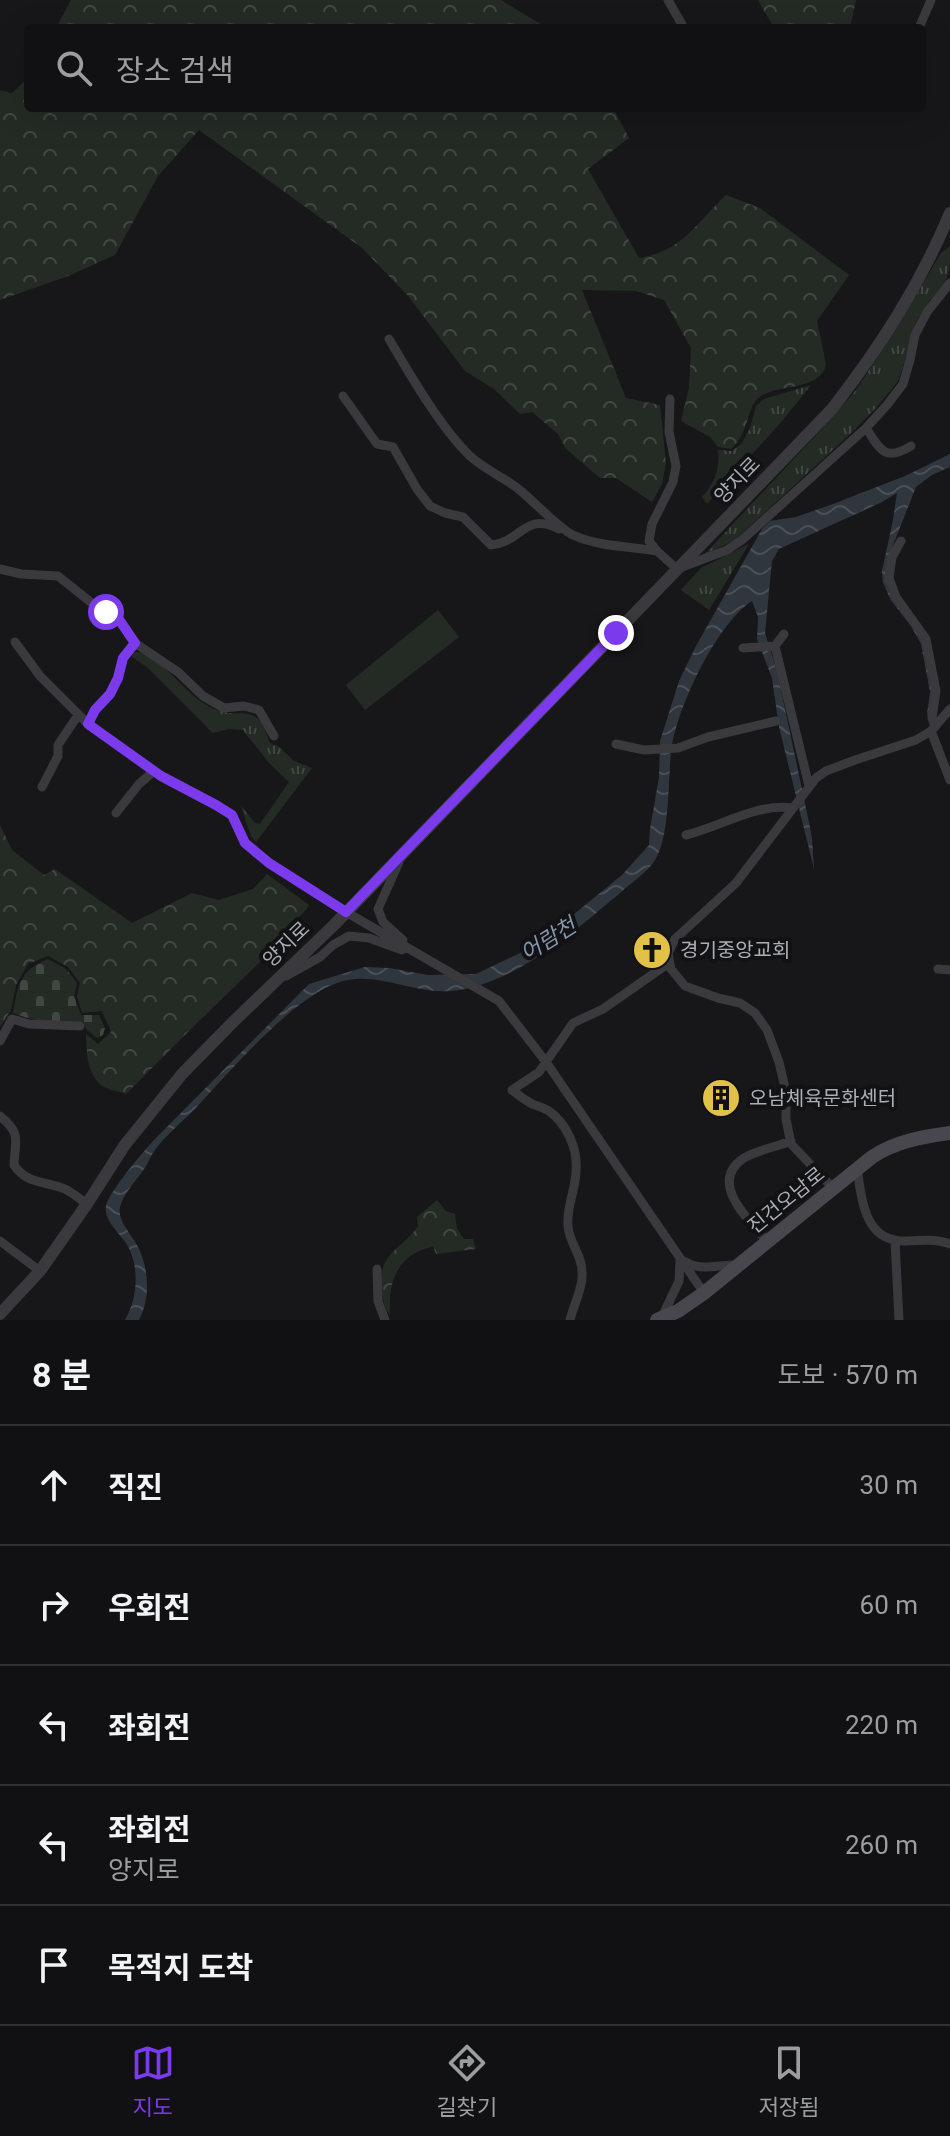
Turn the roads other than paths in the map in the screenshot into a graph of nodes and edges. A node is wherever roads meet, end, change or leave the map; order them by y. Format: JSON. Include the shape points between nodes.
{"nodes":[{"id":1,"x":668,"y":0,"type":"edge"},
{"id":2,"x":931,"y":0,"type":"edge"},
{"id":3,"x":682,"y":24,"type":"edge"},
{"id":4,"x":921,"y":24,"type":"edge"},
{"id":5,"x":950,"y":213,"type":"edge"},
{"id":6,"x":946,"y":229,"type":"edge"},
{"id":7,"x":950,"y":283,"type":"edge"},
{"id":8,"x":389,"y":339,"type":"dead end"},
{"id":9,"x":343,"y":396,"type":"dead end"},
{"id":10,"x":670,"y":399,"type":"dead end"},
{"id":11,"x":866,"y":428,"type":"junction"},
{"id":12,"x":911,"y":446,"type":"dead end"},
{"id":13,"x":569,"y":534,"type":"junction"},
{"id":14,"x":901,"y":541,"type":"dead end"},
{"id":15,"x":657,"y":551,"type":"junction"},
{"id":16,"x":0,"y":569,"type":"edge"},
{"id":17,"x":677,"y":569,"type":"junction"},
{"id":18,"x":784,"y":634,"type":"dead end"},
{"id":19,"x":15,"y":642,"type":"dead end"},
{"id":20,"x":135,"y":643,"type":"junction"},
{"id":21,"x":775,"y":646,"type":"junction"},
{"id":22,"x":743,"y":648,"type":"dead end"},
{"id":23,"x":950,"y":709,"type":"edge"},
{"id":24,"x":78,"y":715,"type":"junction"},
{"id":25,"x":776,"y":721,"type":"dead end"},
{"id":26,"x":88,"y":724,"type":"junction"},
{"id":27,"x":933,"y":729,"type":"junction"},
{"id":28,"x":274,"y":736,"type":"dead end"},
{"id":29,"x":616,"y":744,"type":"dead end"},
{"id":30,"x":154,"y":771,"type":"junction"},
{"id":31,"x":950,"y":780,"type":"edge"},
{"id":32,"x":809,"y":786,"type":"junction"},
{"id":33,"x":42,"y":787,"type":"dead end"},
{"id":34,"x":794,"y":806,"type":"junction"},
{"id":35,"x":116,"y":813,"type":"dead end"},
{"id":36,"x":686,"y":835,"type":"dead end"},
{"id":37,"x":403,"y":853,"type":"junction"},
{"id":38,"x":346,"y":912,"type":"junction"},
{"id":39,"x":424,"y":958,"type":"junction"},
{"id":40,"x":669,"y":963,"type":"junction"},
{"id":41,"x":938,"y":969,"type":"dead end"},
{"id":42,"x":950,"y":970,"type":"edge"},
{"id":43,"x":276,"y":981,"type":"junction"},
{"id":44,"x":80,"y":1026,"type":"dead end"},
{"id":45,"x":0,"y":1041,"type":"edge"},
{"id":46,"x":546,"y":1062,"type":"junction"},
{"id":47,"x":0,"y":1116,"type":"edge"},
{"id":48,"x":950,"y":1133,"type":"edge"},
{"id":49,"x":791,"y":1141,"type":"junction"},
{"id":50,"x":857,"y":1168,"type":"junction"},
{"id":51,"x":833,"y":1188,"type":"junction"},
{"id":52,"x":87,"y":1204,"type":"junction"},
{"id":53,"x":0,"y":1241,"type":"edge"},
{"id":54,"x":767,"y":1241,"type":"junction"},
{"id":55,"x":895,"y":1241,"type":"junction"},
{"id":56,"x":950,"y":1244,"type":"edge"},
{"id":57,"x":680,"y":1258,"type":"junction"},
{"id":58,"x":737,"y":1265,"type":"junction"},
{"id":59,"x":377,"y":1269,"type":"dead end"},
{"id":60,"x":40,"y":1271,"type":"junction"},
{"id":61,"x":704,"y":1293,"type":"junction"},
{"id":62,"x":0,"y":1314,"type":"edge"},
{"id":63,"x":385,"y":1320,"type":"edge"},
{"id":64,"x":570,"y":1320,"type":"edge"},
{"id":65,"x":660,"y":1320,"type":"edge"},
{"id":66,"x":899,"y":1320,"type":"edge"}],
"edges":[{"from":1,"to":3,"type":"street"},
{"from":2,"to":4,"type":"street"},
{"from":5,"to":6,"type":"street","name":"양지로"},
{"from":6,"to":17,"type":"street","name":"양지로","via":[[898,316],[832,409]]},
{"from":7,"to":11,"type":"street","via":[[915,335],[903,384]]},
{"from":8,"to":13,"type":"street","via":[[472,458],[512,483]]},
{"from":9,"to":13,"type":"street","via":[[377,444],[393,447],[430,506],[463,517],[491,545],[502,544],[534,523]]},
{"from":10,"to":15,"type":"street","via":[[676,466],[652,524],[649,541]]},
{"from":11,"to":12,"type":"street","via":[[891,455]]},
{"from":11,"to":17,"type":"street","via":[[742,540]]},
{"from":13,"to":15,"type":"street","via":[[596,544]]},
{"from":14,"to":27,"type":"street","via":[[889,578],[926,639],[936,691]]},
{"from":15,"to":17,"type":"street"},
{"from":16,"to":20,"type":"street","via":[[58,576],[118,618]]},
{"from":17,"to":37,"type":"street","name":"양지로"},
{"from":18,"to":21,"type":"street"},
{"from":19,"to":24,"type":"street"},
{"from":20,"to":26,"type":"street"},
{"from":20,"to":28,"type":"street","via":[[213,703],[259,710]]},
{"from":21,"to":22,"type":"street"},
{"from":21,"to":32,"type":"street"},
{"from":23,"to":27,"type":"street"},
{"from":24,"to":26,"type":"street"},
{"from":24,"to":33,"type":"street","via":[[58,745]]},
{"from":25,"to":29,"type":"street","via":[[678,748]]},
{"from":26,"to":30,"type":"street"},
{"from":27,"to":31,"type":"street"},
{"from":27,"to":32,"type":"street","via":[[916,740],[826,771]]},
{"from":30,"to":35,"type":"street"},
{"from":30,"to":38,"type":"street","via":[[232,815],[245,843]]},
{"from":32,"to":34,"type":"street"},
{"from":34,"to":36,"type":"street","via":[[763,810]]},
{"from":34,"to":40,"type":"street","via":[[736,883],[675,939]]},
{"from":37,"to":38,"type":"street","name":"양지로"},
{"from":37,"to":39,"type":"street","via":[[379,915]]},
{"from":38,"to":39,"type":"street"},
{"from":38,"to":43,"type":"street","name":"양지로"},
{"from":39,"to":43,"type":"street","via":[[349,936]]},
{"from":39,"to":46,"type":"street","via":[[499,1001]]},
{"from":40,"to":46,"type":"street","via":[[603,1009],[573,1023]]},
{"from":40,"to":49,"type":"street","via":[[685,986],[740,1003],[767,1030],[786,1092]]},
{"from":41,"to":42,"type":"street"},
{"from":43,"to":52,"type":"street","name":"양지로","via":[[182,1074],[124,1146]]},
{"from":44,"to":45,"type":"street","via":[[12,1019]]},
{"from":46,"to":57,"type":"street"},
{"from":46,"to":64,"type":"street","via":[[512,1090],[548,1110],[574,1146],[577,1170],[568,1221],[583,1281]]},
{"from":47,"to":52,"type":"street","via":[[16,1133],[18,1171],[65,1189]]},
{"from":48,"to":50,"type":"main road","name":"진건오남로","via":[[894,1145]]},
{"from":49,"to":51,"type":"street"},
{"from":49,"to":54,"type":"street","via":[[741,1160],[732,1170],[730,1193]]},
{"from":50,"to":51,"type":"main road","name":"진건오남로"},
{"from":50,"to":55,"type":"street","via":[[867,1217],[879,1235]]},
{"from":51,"to":54,"type":"main road","name":"진건오남로"},
{"from":52,"to":60,"type":"street","name":"양지로"},
{"from":53,"to":60,"type":"street"},
{"from":54,"to":58,"type":"main road","name":"진건오남로"},
{"from":55,"to":56,"type":"street"},
{"from":55,"to":66,"type":"street"},
{"from":57,"to":58,"type":"street","via":[[700,1268]]},
{"from":57,"to":61,"type":"street"},
{"from":57,"to":65,"type":"street","via":[[679,1281]]},
{"from":58,"to":61,"type":"main road","name":"진건오남로"},
{"from":59,"to":63,"type":"street"},
{"from":60,"to":62,"type":"street","name":"양지로"},
{"from":61,"to":65,"type":"main road","name":"진건오남로"}]}
